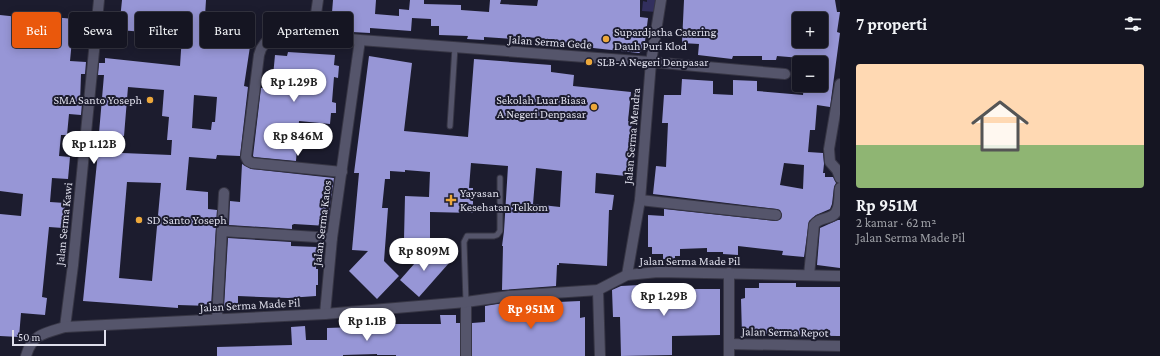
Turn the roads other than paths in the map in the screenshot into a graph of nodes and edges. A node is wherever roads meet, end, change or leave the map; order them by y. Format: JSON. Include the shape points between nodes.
{"nodes":[{"id":1,"x":99,"y":0,"type":"edge"},
{"id":2,"x":318,"y":0,"type":"edge"},
{"id":3,"x":661,"y":0,"type":"edge"},
{"id":4,"x":317,"y":12,"type":"edge"},
{"id":5,"x":353,"y":39,"type":"edge"},
{"id":6,"x":360,"y":40,"type":"junction"},
{"id":7,"x":263,"y":46,"type":"edge"},
{"id":8,"x":455,"y":47,"type":"junction"},
{"id":9,"x":651,"y":62,"type":"junction"},
{"id":10,"x":785,"y":74,"type":"dead end"},
{"id":11,"x":840,"y":84,"type":"edge"},
{"id":12,"x":450,"y":126,"type":"dead end"},
{"id":13,"x":342,"y":172,"type":"junction"},
{"id":14,"x":500,"y":178,"type":"dead end"},
{"id":15,"x":840,"y":178,"type":"edge"},
{"id":16,"x":840,"y":188,"type":"edge"},
{"id":17,"x":224,"y":193,"type":"dead end"},
{"id":18,"x":640,"y":200,"type":"junction"},
{"id":19,"x":776,"y":215,"type":"dead end"},
{"id":20,"x":222,"y":231,"type":"junction"},
{"id":21,"x":332,"y":238,"type":"junction"},
{"id":22,"x":729,"y":273,"type":"junction"},
{"id":23,"x":627,"y":275,"type":"junction"},
{"id":24,"x":809,"y":275,"type":"junction"},
{"id":25,"x":840,"y":276,"type":"edge"},
{"id":26,"x":598,"y":290,"type":"junction"},
{"id":27,"x":466,"y":302,"type":"junction"},
{"id":28,"x":325,"y":314,"type":"junction"},
{"id":29,"x":217,"y":319,"type":"junction"},
{"id":30,"x":65,"y":327,"type":"junction"},
{"id":31,"x":729,"y":344,"type":"junction"},
{"id":32,"x":840,"y":346,"type":"edge"},
{"id":33,"x":26,"y":356,"type":"edge"},
{"id":34,"x":466,"y":356,"type":"edge"},
{"id":35,"x":600,"y":356,"type":"edge"},
{"id":36,"x":729,"y":356,"type":"edge"}],
"edges":[{"from":1,"to":30,"type":"street","name":"Jalan Serma Kawi"},
{"from":2,"to":4,"type":"street"},
{"from":3,"to":9,"type":"street","name":"Jalan Serma Mendra"},
{"from":5,"to":6,"type":"street","name":"Jalan Serma Gede"},
{"from":6,"to":8,"type":"street","name":"Jalan Serma Gede"},
{"from":6,"to":13,"type":"street","name":"Jalan Serma Katos"},
{"from":7,"to":13,"type":"street","name":"Jalan Serma Gede","via":[[246,157],[248,162]]},
{"from":8,"to":9,"type":"street","name":"Jalan Serma Gede"},
{"from":8,"to":12,"type":"lane"},
{"from":9,"to":10,"type":"street","name":"Jalan Serma Gede"},
{"from":9,"to":18,"type":"street","name":"Jalan Serma Mendra"},
{"from":11,"to":15,"type":"street","via":[[829,149],[830,162]]},
{"from":13,"to":21,"type":"street","name":"Jalan Serma Katos"},
{"from":14,"to":27,"type":"lane","via":[[500,231],[494,236],[467,236],[464,242]]},
{"from":16,"to":24,"type":"street","via":[[836,214],[814,225]]},
{"from":17,"to":20,"type":"street"},
{"from":18,"to":19,"type":"street"},
{"from":18,"to":23,"type":"street","name":"Jalan Serma Mendra"},
{"from":20,"to":21,"type":"street"},
{"from":20,"to":29,"type":"street"},
{"from":21,"to":28,"type":"street","name":"Jalan Serma Katos"},
{"from":22,"to":23,"type":"street","name":"Jalan Serma Made Pil","via":[[658,272]]},
{"from":22,"to":24,"type":"street","name":"Jalan Serma Made Pil"},
{"from":22,"to":31,"type":"street"},
{"from":23,"to":26,"type":"street","name":"Jalan Serma Made Pil"},
{"from":24,"to":25,"type":"street","name":"Jalan Serma Made Pil"},
{"from":26,"to":27,"type":"street","name":"Jalan Serma Made Pil","via":[[509,296]]},
{"from":26,"to":35,"type":"street"},
{"from":27,"to":28,"type":"street","name":"Jalan Serma Made Pil"},
{"from":27,"to":34,"type":"street"},
{"from":28,"to":29,"type":"street","name":"Jalan Serma Made Pil"},
{"from":29,"to":30,"type":"street","name":"Jalan Serma Made Pil"},
{"from":30,"to":33,"type":"street","via":[[43,333],[33,340]]},
{"from":31,"to":32,"type":"street","name":"Jalan Serma Repot"},
{"from":31,"to":36,"type":"street"}]}
